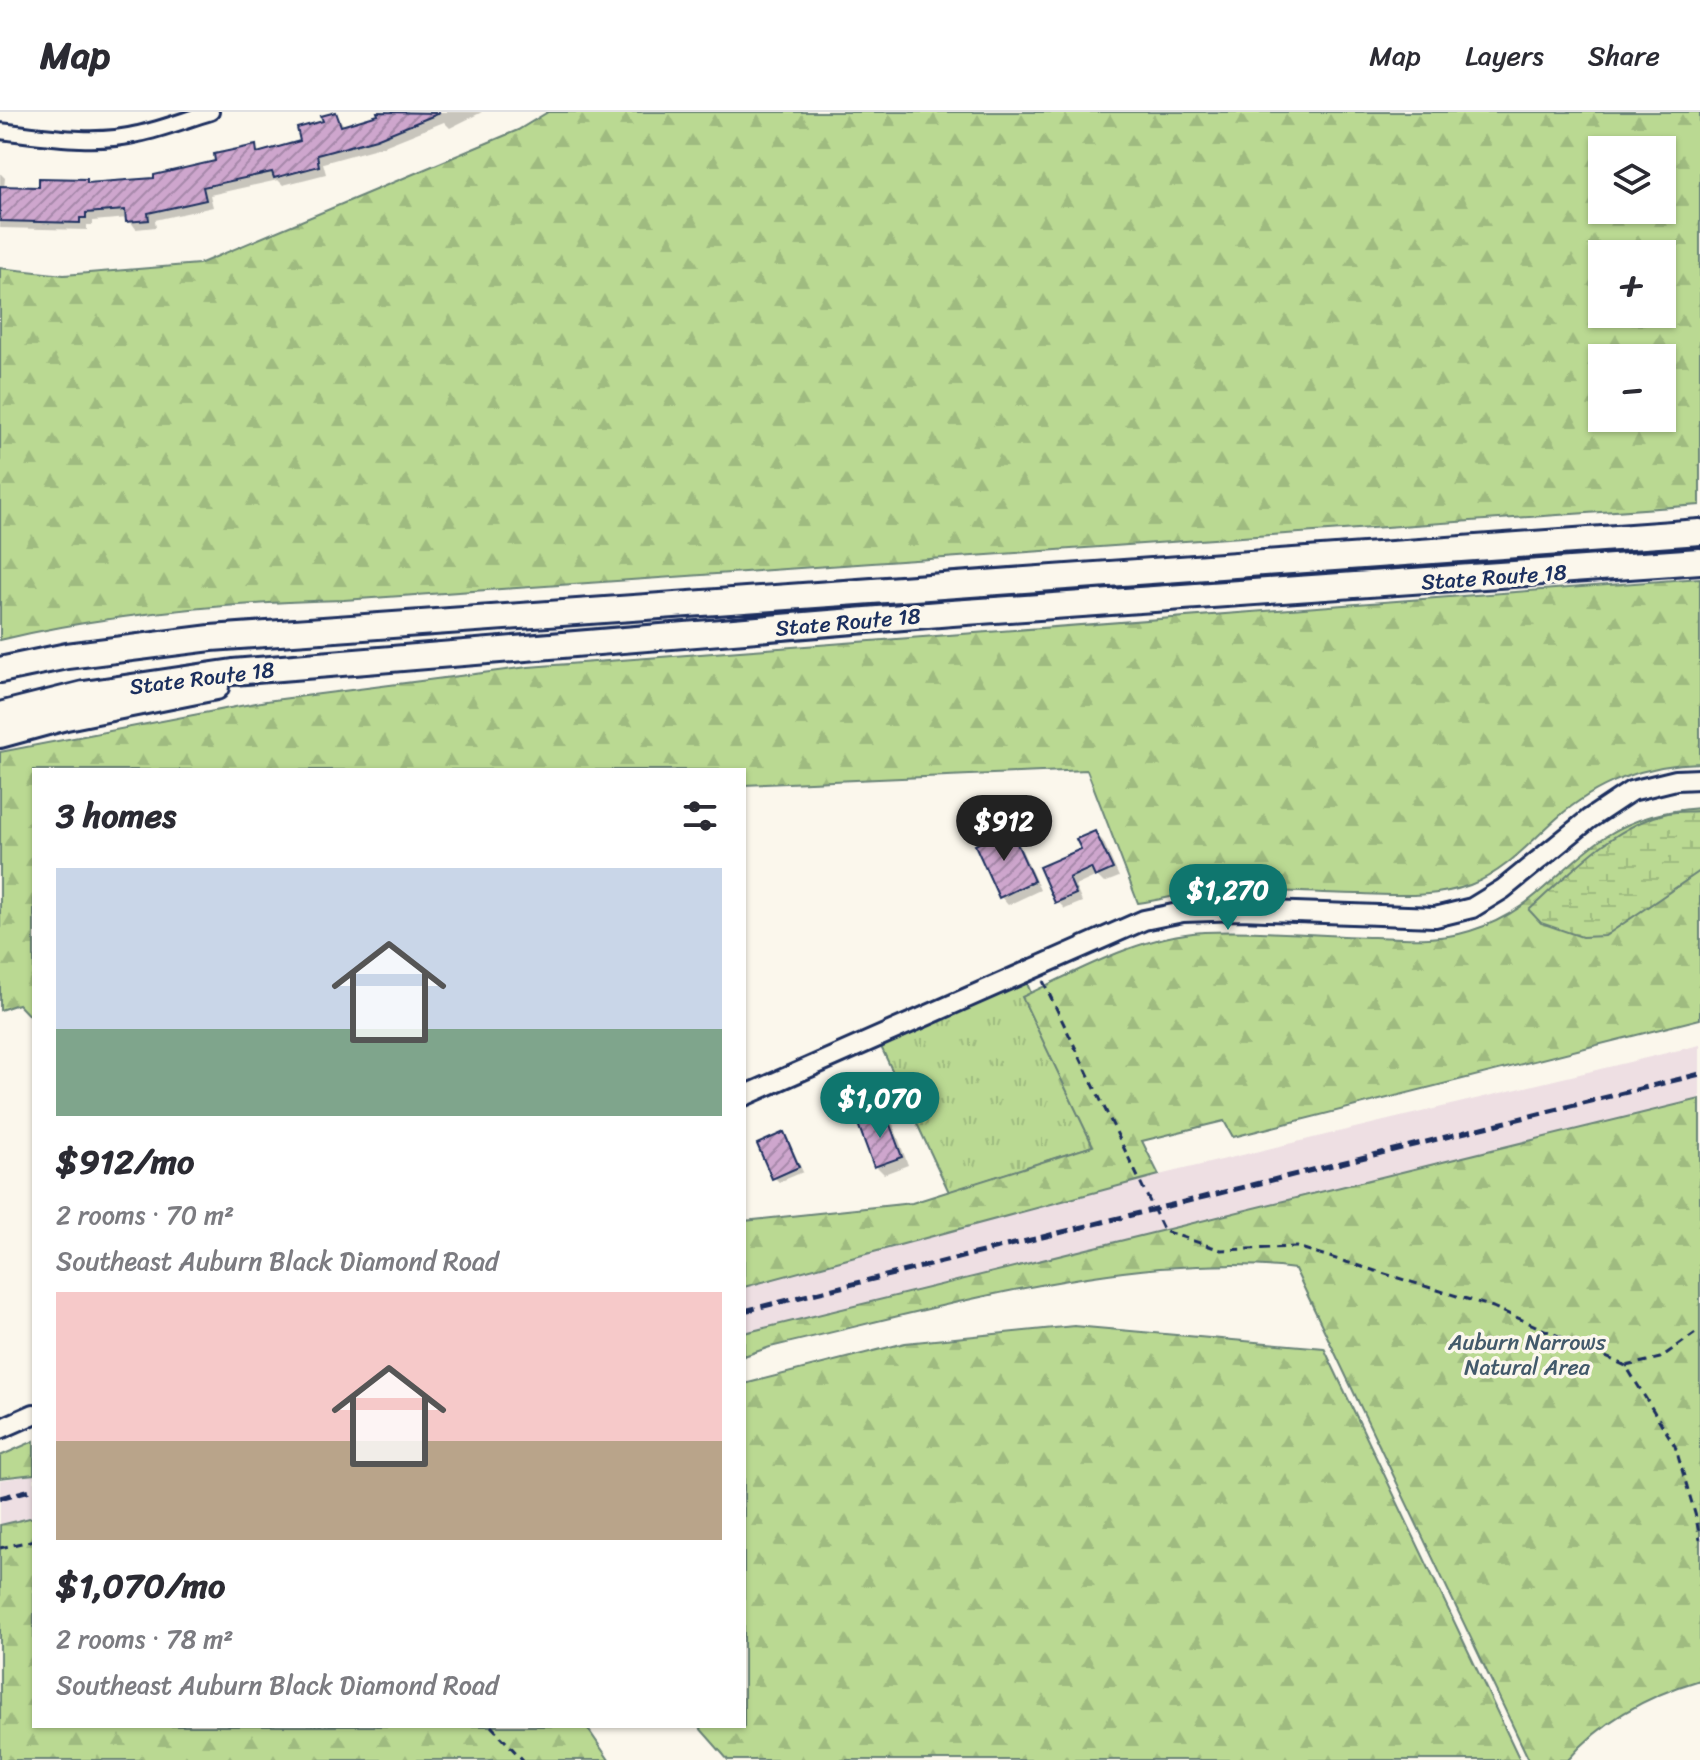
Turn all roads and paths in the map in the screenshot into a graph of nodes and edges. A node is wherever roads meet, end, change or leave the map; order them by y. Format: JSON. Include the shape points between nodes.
{"nodes":[{"id":1,"x":211,"y":112,"type":"edge"},
{"id":2,"x":0,"y":131,"type":"edge"},
{"id":3,"x":1700,"y":532,"type":"edge"},
{"id":4,"x":1700,"y":561,"type":"edge"},
{"id":5,"x":297,"y":667,"type":"junction"},
{"id":6,"x":0,"y":670,"type":"edge"},
{"id":7,"x":0,"y":715,"type":"edge"},
{"id":8,"x":0,"y":735,"type":"edge"},
{"id":9,"x":1700,"y":779,"type":"edge"},
{"id":10,"x":1036,"y":966,"type":"junction"},
{"id":11,"x":746,"y":1095,"type":"edge"},
{"id":12,"x":1700,"y":1330,"type":"edge"},
{"id":13,"x":1626,"y":1366,"type":"junction"},
{"id":14,"x":32,"y":1415,"type":"edge"},
{"id":15,"x":0,"y":1429,"type":"edge"},
{"id":16,"x":32,"y":1540,"type":"edge"},
{"id":17,"x":1700,"y":1540,"type":"edge"},
{"id":18,"x":0,"y":1548,"type":"edge"},
{"id":19,"x":493,"y":1728,"type":"edge"},
{"id":20,"x":523,"y":1760,"type":"edge"}],
"edges":[{"from":1,"to":2,"type":"street","via":[[137,135],[101,139]]},
{"from":3,"to":6,"type":"highway","name":"State Route 18","via":[[211,638]]},
{"from":4,"to":5,"type":"highway","name":"State Route 18","via":[[952,613]]},
{"from":5,"to":7,"type":"highway","name":"State Route 18","via":[[166,680]]},
{"from":5,"to":8,"type":"highway"},
{"from":9,"to":10,"type":"main road","via":[[1631,791],[1472,908],[1435,917],[1183,912],[1144,920]]},
{"from":10,"to":11,"type":"main road"},
{"from":10,"to":13,"type":"path","via":[[1164,1231],[1221,1250],[1297,1247],[1493,1307]]},
{"from":12,"to":13,"type":"path","via":[[1660,1358]]},
{"from":13,"to":17,"type":"path","via":[[1675,1446]]},
{"from":14,"to":15,"type":"main road"},
{"from":16,"to":18,"type":"path"},
{"from":19,"to":20,"type":"path"}]}
